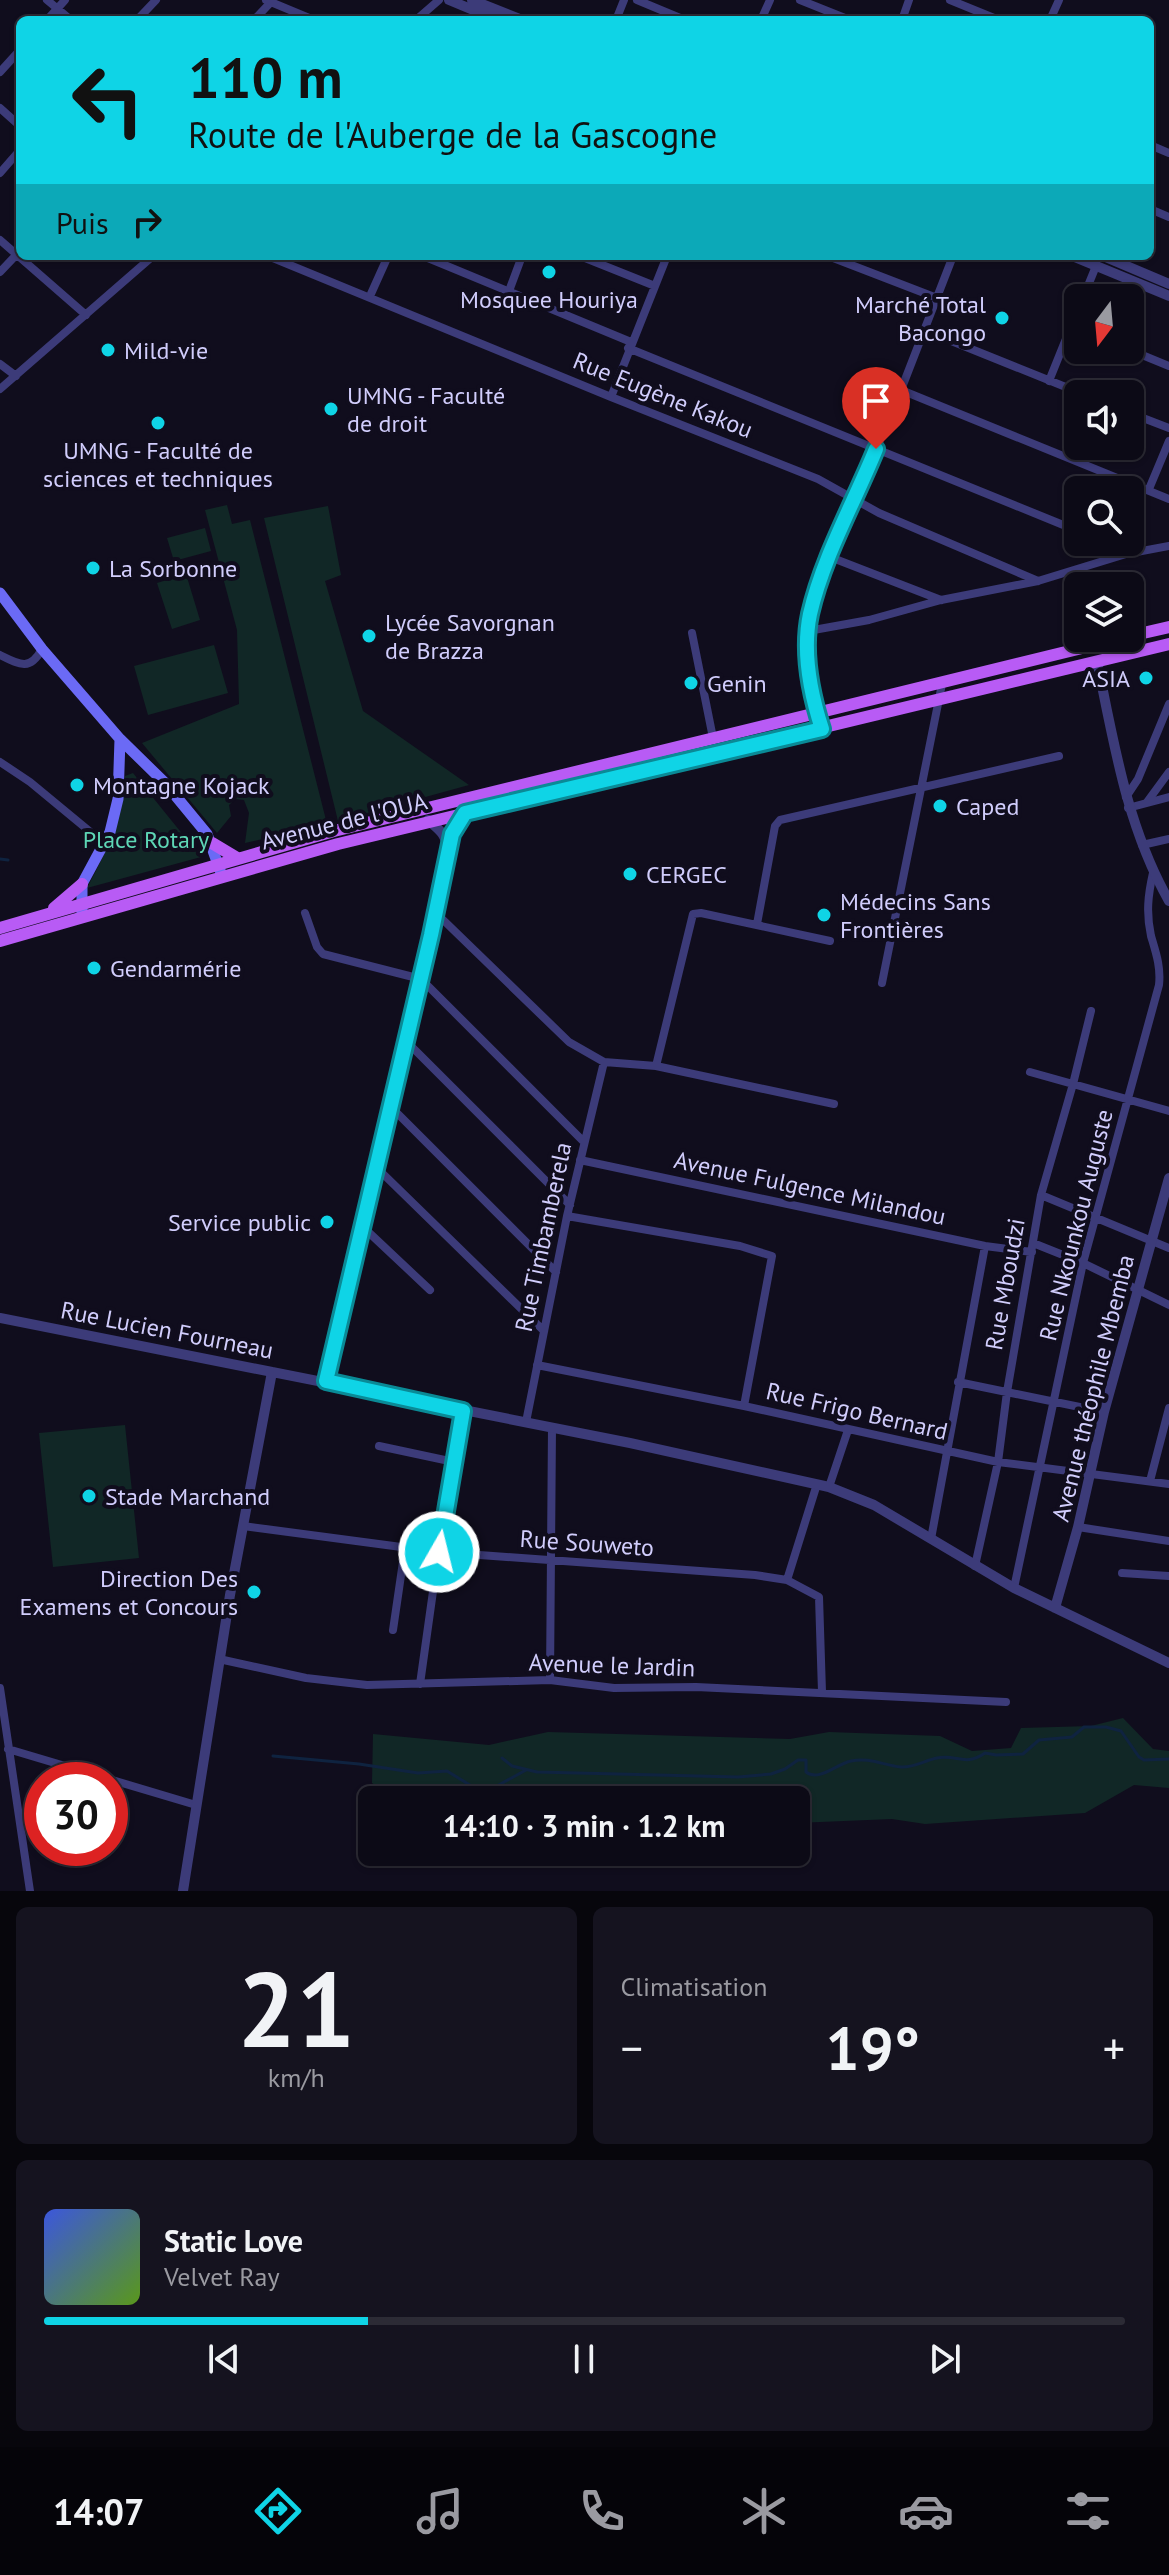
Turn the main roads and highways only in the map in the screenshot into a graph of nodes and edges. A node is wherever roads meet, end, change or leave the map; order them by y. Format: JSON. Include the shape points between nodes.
{"nodes":[{"id":1,"x":0,"y":593,"type":"edge"},
{"id":2,"x":1169,"y":627,"type":"edge"},
{"id":3,"x":1144,"y":633,"type":"edge"},
{"id":4,"x":1169,"y":644,"type":"edge"},
{"id":5,"x":1068,"y":652,"type":"edge"},
{"id":6,"x":120,"y":739,"type":"junction"},
{"id":7,"x":427,"y":815,"type":"junction"},
{"id":8,"x":212,"y":843,"type":"junction"},
{"id":9,"x":237,"y":858,"type":"junction"},
{"id":10,"x":220,"y":870,"type":"junction"},
{"id":11,"x":82,"y":884,"type":"junction"},
{"id":12,"x":81,"y":911,"type":"junction"},
{"id":13,"x":46,"y":914,"type":"junction"},
{"id":14,"x":0,"y":928,"type":"edge"},
{"id":15,"x":0,"y":941,"type":"edge"}],
"edges":[{"from":1,"to":6,"type":"main road"},
{"from":2,"to":3,"type":"main road"},
{"from":4,"to":7,"type":"main road","name":"Avenue de l'OUA","via":[[465,813]]},
{"from":5,"to":7,"type":"main road","name":"Avenue de l'OUA","via":[[463,799]]},
{"from":6,"to":8,"type":"main road","via":[[165,783]]},
{"from":6,"to":11,"type":"main road","via":[[118,799],[105,844]]},
{"from":7,"to":9,"type":"main road","name":"Avenue de l'OUA"},
{"from":7,"to":10,"type":"main road","name":"Avenue de l'OUA"},
{"from":8,"to":9,"type":"main road"},
{"from":8,"to":10,"type":"main road"},
{"from":9,"to":10,"type":"main road","name":"Avenue de l'OUA"},
{"from":10,"to":12,"type":"main road","name":"Avenue de l'OUA"},
{"from":11,"to":12,"type":"main road"},
{"from":11,"to":13,"type":"main road"},
{"from":12,"to":13,"type":"main road","name":"Avenue de l'OUA"},
{"from":12,"to":15,"type":"main road","name":"Avenue de l'OUA"},
{"from":13,"to":14,"type":"main road","name":"Avenue de l'OUA"}]}
